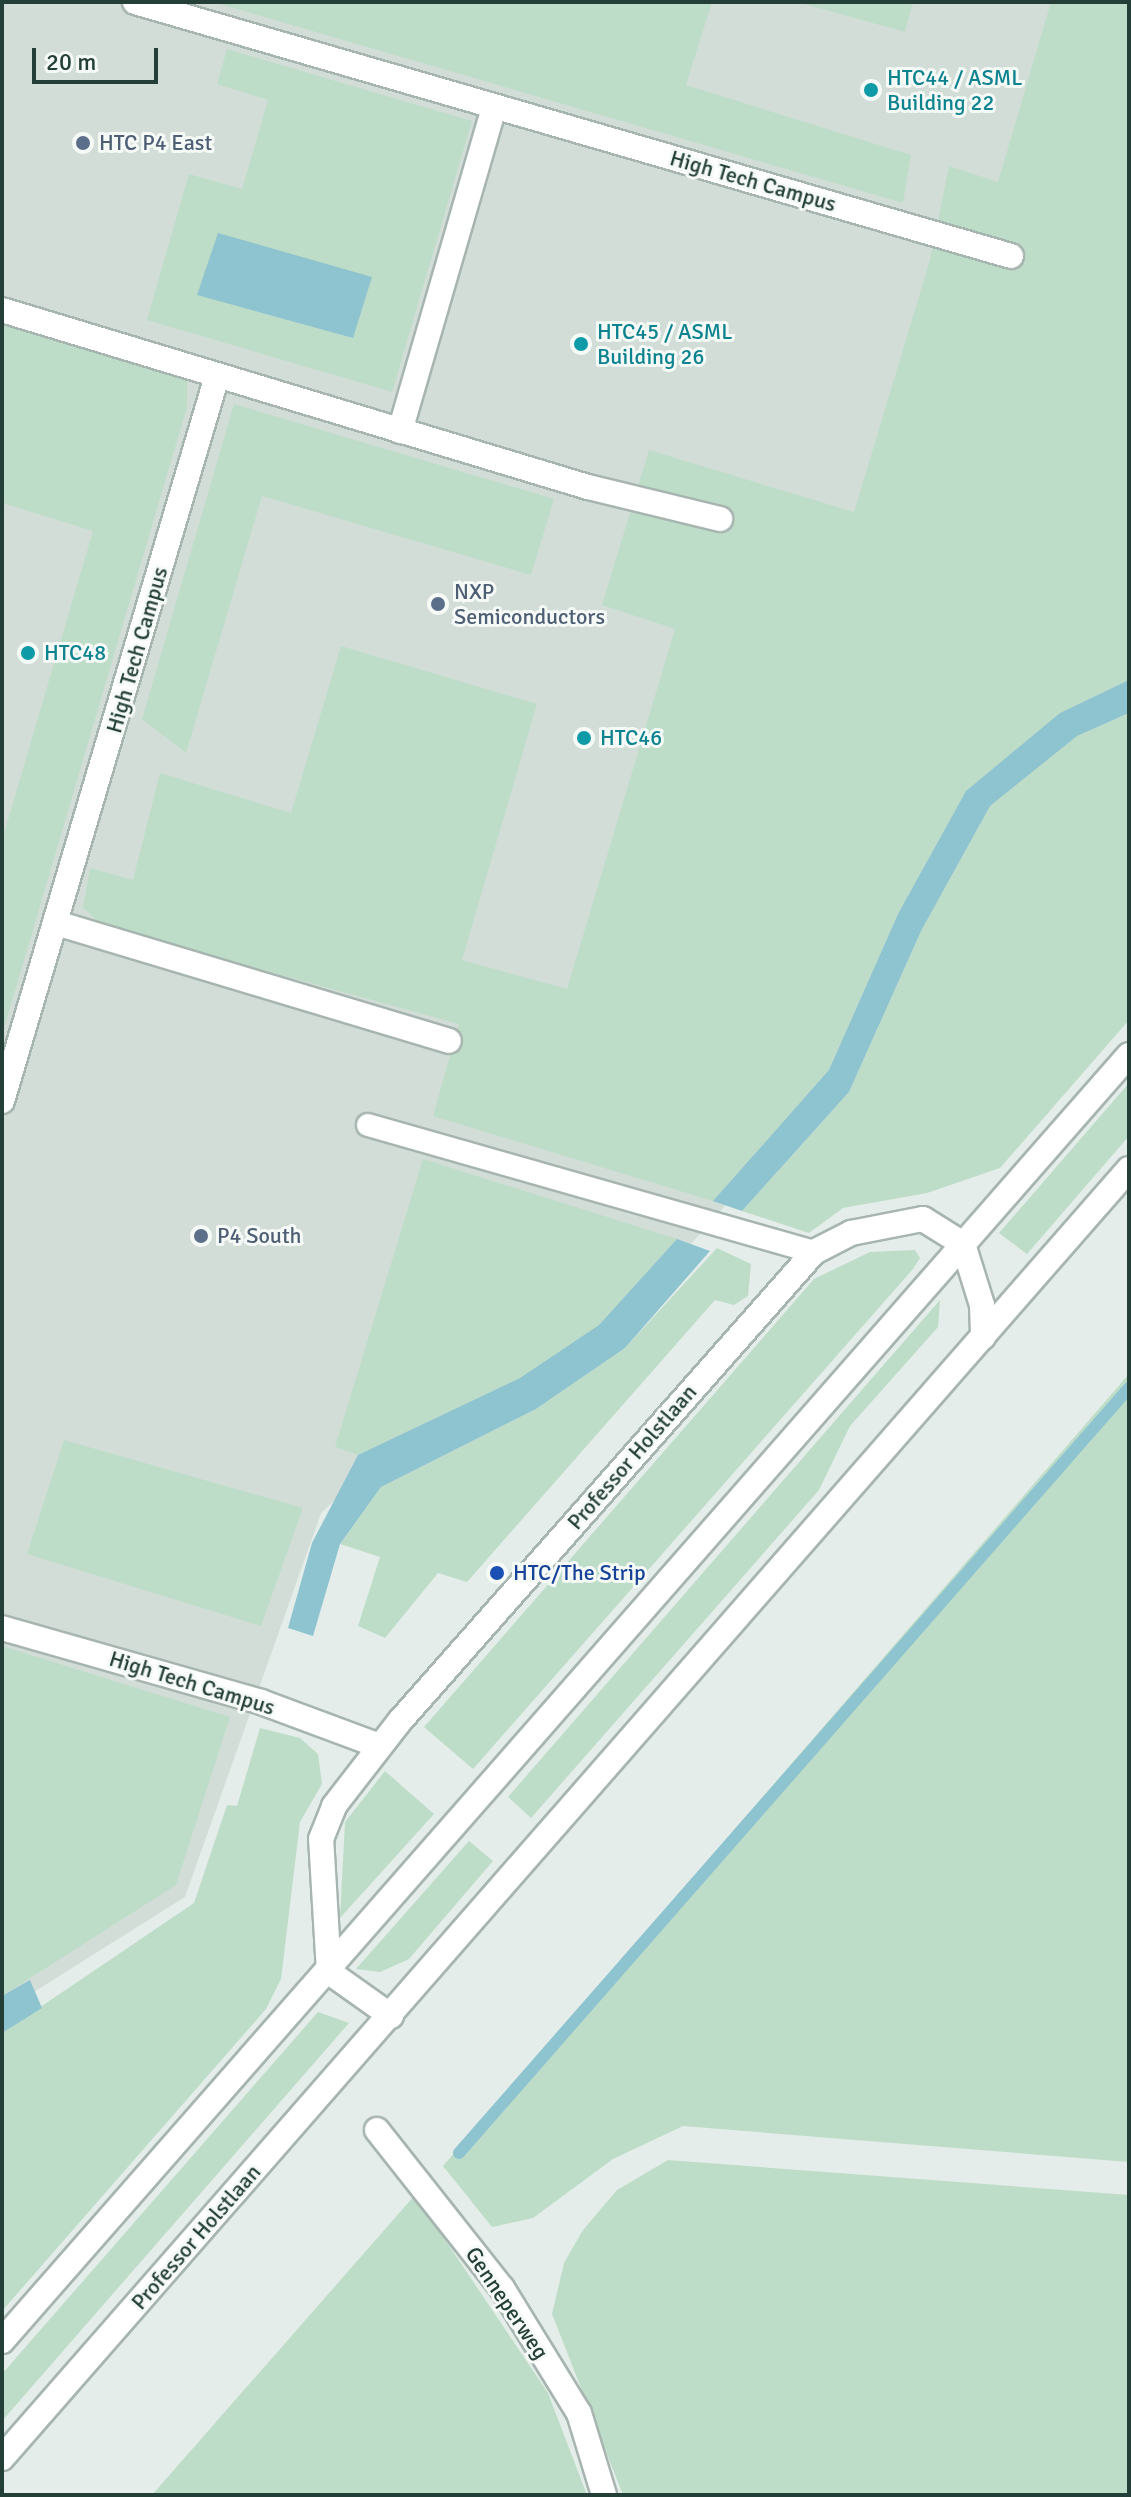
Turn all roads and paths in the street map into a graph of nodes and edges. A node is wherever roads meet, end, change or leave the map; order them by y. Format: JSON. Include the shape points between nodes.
{"nodes":[{"id":1,"x":135,"y":2,"type":"edge"},
{"id":2,"x":494,"y":108,"type":"junction"},
{"id":3,"x":1011,"y":256,"type":"dead end"},
{"id":4,"x":2,"y":310,"type":"edge"},
{"id":5,"x":217,"y":376,"type":"junction"},
{"id":6,"x":400,"y":431,"type":"junction"},
{"id":7,"x":720,"y":519,"type":"dead end"},
{"id":8,"x":56,"y":923,"type":"junction"},
{"id":9,"x":449,"y":1041,"type":"dead end"},
{"id":10,"x":1129,"y":1055,"type":"edge"},
{"id":11,"x":2,"y":1101,"type":"edge"},
{"id":12,"x":368,"y":1125,"type":"dead end"},
{"id":13,"x":1129,"y":1169,"type":"edge"},
{"id":14,"x":963,"y":1244,"type":"junction"},
{"id":15,"x":814,"y":1252,"type":"junction"},
{"id":16,"x":983,"y":1337,"type":"junction"},
{"id":17,"x":2,"y":1628,"type":"edge"},
{"id":18,"x":379,"y":1746,"type":"junction"},
{"id":19,"x":329,"y":1972,"type":"junction"},
{"id":20,"x":391,"y":2016,"type":"junction"},
{"id":21,"x":377,"y":2130,"type":"dead end"},
{"id":22,"x":2,"y":2341,"type":"edge"},
{"id":23,"x":2,"y":2458,"type":"edge"},
{"id":24,"x":604,"y":2495,"type":"edge"}],
"edges":[{"from":1,"to":2,"type":"street","name":"High Tech Campus"},
{"from":2,"to":3,"type":"street","name":"High Tech Campus"},
{"from":2,"to":6,"type":"street"},
{"from":4,"to":5,"type":"street"},
{"from":5,"to":6,"type":"street"},
{"from":5,"to":8,"type":"street","name":"High Tech Campus"},
{"from":6,"to":7,"type":"street"},
{"from":8,"to":9,"type":"street"},
{"from":8,"to":11,"type":"street","name":"High Tech Campus"},
{"from":10,"to":14,"type":"street"},
{"from":12,"to":15,"type":"lane"},
{"from":13,"to":16,"type":"street","name":"Professor Holstlaan"},
{"from":14,"to":15,"type":"street","name":"Professor Holstlaan","via":[[923,1219],[851,1233]]},
{"from":14,"to":16,"type":"street"},
{"from":14,"to":19,"type":"street"},
{"from":15,"to":18,"type":"street","name":"Professor Holstlaan"},
{"from":16,"to":20,"type":"street","name":"Professor Holstlaan"},
{"from":17,"to":18,"type":"street","name":"High Tech Campus","via":[[261,1702]]},
{"from":18,"to":19,"type":"street","name":"Professor Holstlaan","via":[[334,1806],[321,1839]]},
{"from":19,"to":20,"type":"street"},
{"from":19,"to":22,"type":"street"},
{"from":20,"to":23,"type":"street","name":"Professor Holstlaan"},
{"from":21,"to":24,"type":"street","name":"Genneperweg","via":[[502,2288],[579,2413]]}]}
